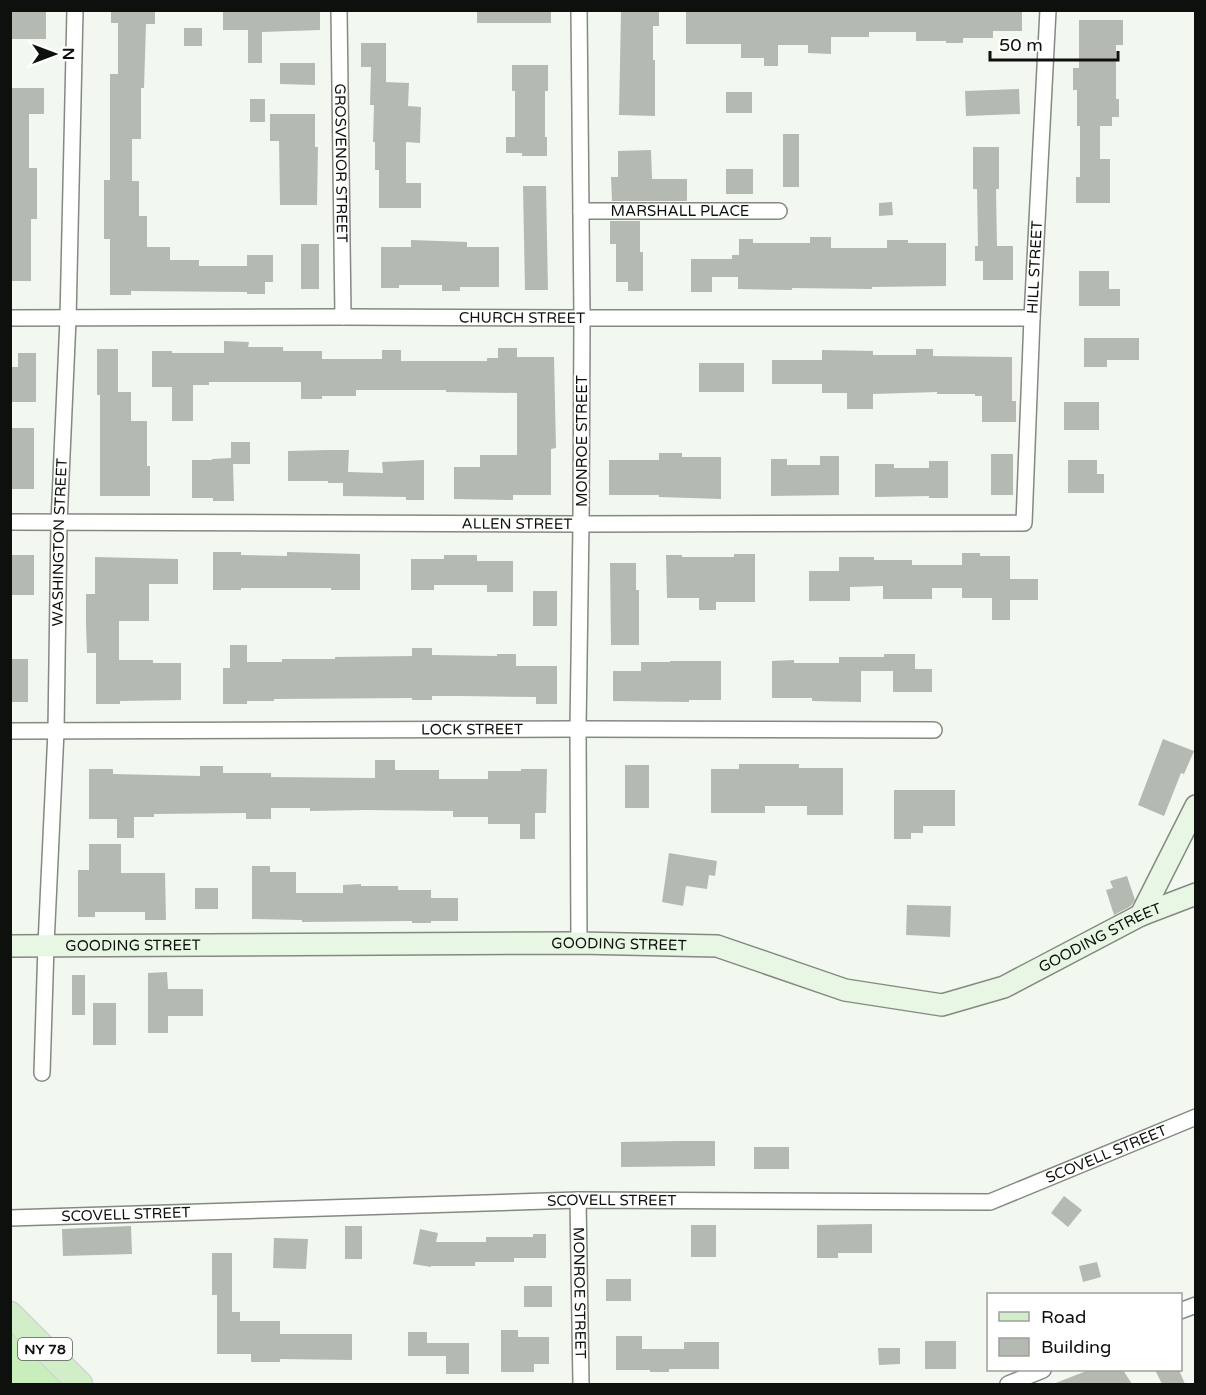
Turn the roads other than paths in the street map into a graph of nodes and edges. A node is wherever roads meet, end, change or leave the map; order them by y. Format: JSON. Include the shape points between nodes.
{"nodes":[{"id":1,"x":75,"y":10,"type":"edge"},
{"id":2,"x":339,"y":10,"type":"edge"},
{"id":3,"x":579,"y":10,"type":"edge"},
{"id":4,"x":1048,"y":10,"type":"edge"},
{"id":5,"x":581,"y":211,"type":"junction"},
{"id":6,"x":779,"y":211,"type":"dead end"},
{"id":7,"x":343,"y":317,"type":"junction"},
{"id":8,"x":10,"y":318,"type":"edge"},
{"id":9,"x":582,"y":318,"type":"junction"},
{"id":10,"x":1032,"y":318,"type":"junction"},
{"id":11,"x":68,"y":319,"type":"junction"},
{"id":12,"x":10,"y":522,"type":"edge"},
{"id":13,"x":59,"y":523,"type":"junction"},
{"id":14,"x":1024,"y":523,"type":"joint"},
{"id":15,"x":581,"y":524,"type":"junction"},
{"id":16,"x":578,"y":729,"type":"junction"},
{"id":17,"x":934,"y":730,"type":"dead end"},
{"id":18,"x":10,"y":731,"type":"edge"},
{"id":19,"x":56,"y":731,"type":"junction"},
{"id":20,"x":1196,"y":806,"type":"edge"},
{"id":21,"x":1196,"y":894,"type":"edge"},
{"id":22,"x":1141,"y":915,"type":"junction"},
{"id":23,"x":579,"y":943,"type":"junction"},
{"id":24,"x":46,"y":945,"type":"junction"},
{"id":25,"x":10,"y":946,"type":"edge"},
{"id":26,"x":42,"y":1073,"type":"dead end"},
{"id":27,"x":1196,"y":1117,"type":"edge"},
{"id":28,"x":578,"y":1200,"type":"junction"},
{"id":29,"x":10,"y":1218,"type":"edge"},
{"id":30,"x":10,"y":1314,"type":"edge"},
{"id":31,"x":1040,"y":1371,"type":"edge"},
{"id":32,"x":80,"y":1384,"type":"edge"},
{"id":33,"x":581,"y":1384,"type":"edge"},
{"id":34,"x":1008,"y":1384,"type":"edge"}],
"edges":[{"from":1,"to":11,"type":"street","name":"WASHINGTON STREET"},
{"from":2,"to":7,"type":"street","name":"GROSVENOR STREET"},
{"from":3,"to":5,"type":"street","name":"MONROE STREET"},
{"from":4,"to":10,"type":"street","name":"HILL STREET"},
{"from":5,"to":6,"type":"street","name":"MARSHALL PLACE"},
{"from":5,"to":9,"type":"street","name":"MONROE STREET"},
{"from":7,"to":9,"type":"street","name":"CHURCH STREET"},
{"from":7,"to":11,"type":"street","name":"CHURCH STREET"},
{"from":8,"to":11,"type":"street","name":"CHURCH STREET"},
{"from":9,"to":10,"type":"street","name":"CHURCH STREET"},
{"from":9,"to":15,"type":"street","name":"MONROE STREET"},
{"from":10,"to":14,"type":"street","name":"HILL STREET"},
{"from":11,"to":13,"type":"street","name":"WASHINGTON STREET"},
{"from":12,"to":13,"type":"street","name":"ALLEN STREET"},
{"from":13,"to":15,"type":"street","name":"ALLEN STREET"},
{"from":13,"to":19,"type":"street","name":"WASHINGTON STREET"},
{"from":14,"to":15,"type":"street","name":"ALLEN STREET"},
{"from":15,"to":16,"type":"street","name":"MONROE STREET"},
{"from":16,"to":17,"type":"street","name":"LOCK STREET"},
{"from":16,"to":19,"type":"street","name":"LOCK STREET"},
{"from":16,"to":23,"type":"street","name":"MONROE STREET"},
{"from":18,"to":19,"type":"street","name":"LOCK STREET"},
{"from":19,"to":24,"type":"street","name":"WASHINGTON STREET"},
{"from":20,"to":22,"type":"street"},
{"from":21,"to":22,"type":"street","name":"GOODING STREET"},
{"from":22,"to":23,"type":"street","name":"GOODING STREET","via":[[1004,987],[942,1005],[844,990],[717,946]]},
{"from":23,"to":24,"type":"street","name":"GOODING STREET"},
{"from":24,"to":25,"type":"street","name":"GOODING STREET"},
{"from":24,"to":26,"type":"street","name":"WASHINGTON STREET"},
{"from":27,"to":28,"type":"street","name":"SCOVELL STREET","via":[[990,1202]]},
{"from":28,"to":29,"type":"street","name":"SCOVELL STREET"},
{"from":28,"to":33,"type":"street","name":"MONROE STREET"},
{"from":30,"to":32,"type":"main road","number":"NY 78"},
{"from":31,"to":34,"type":"street"}]}
